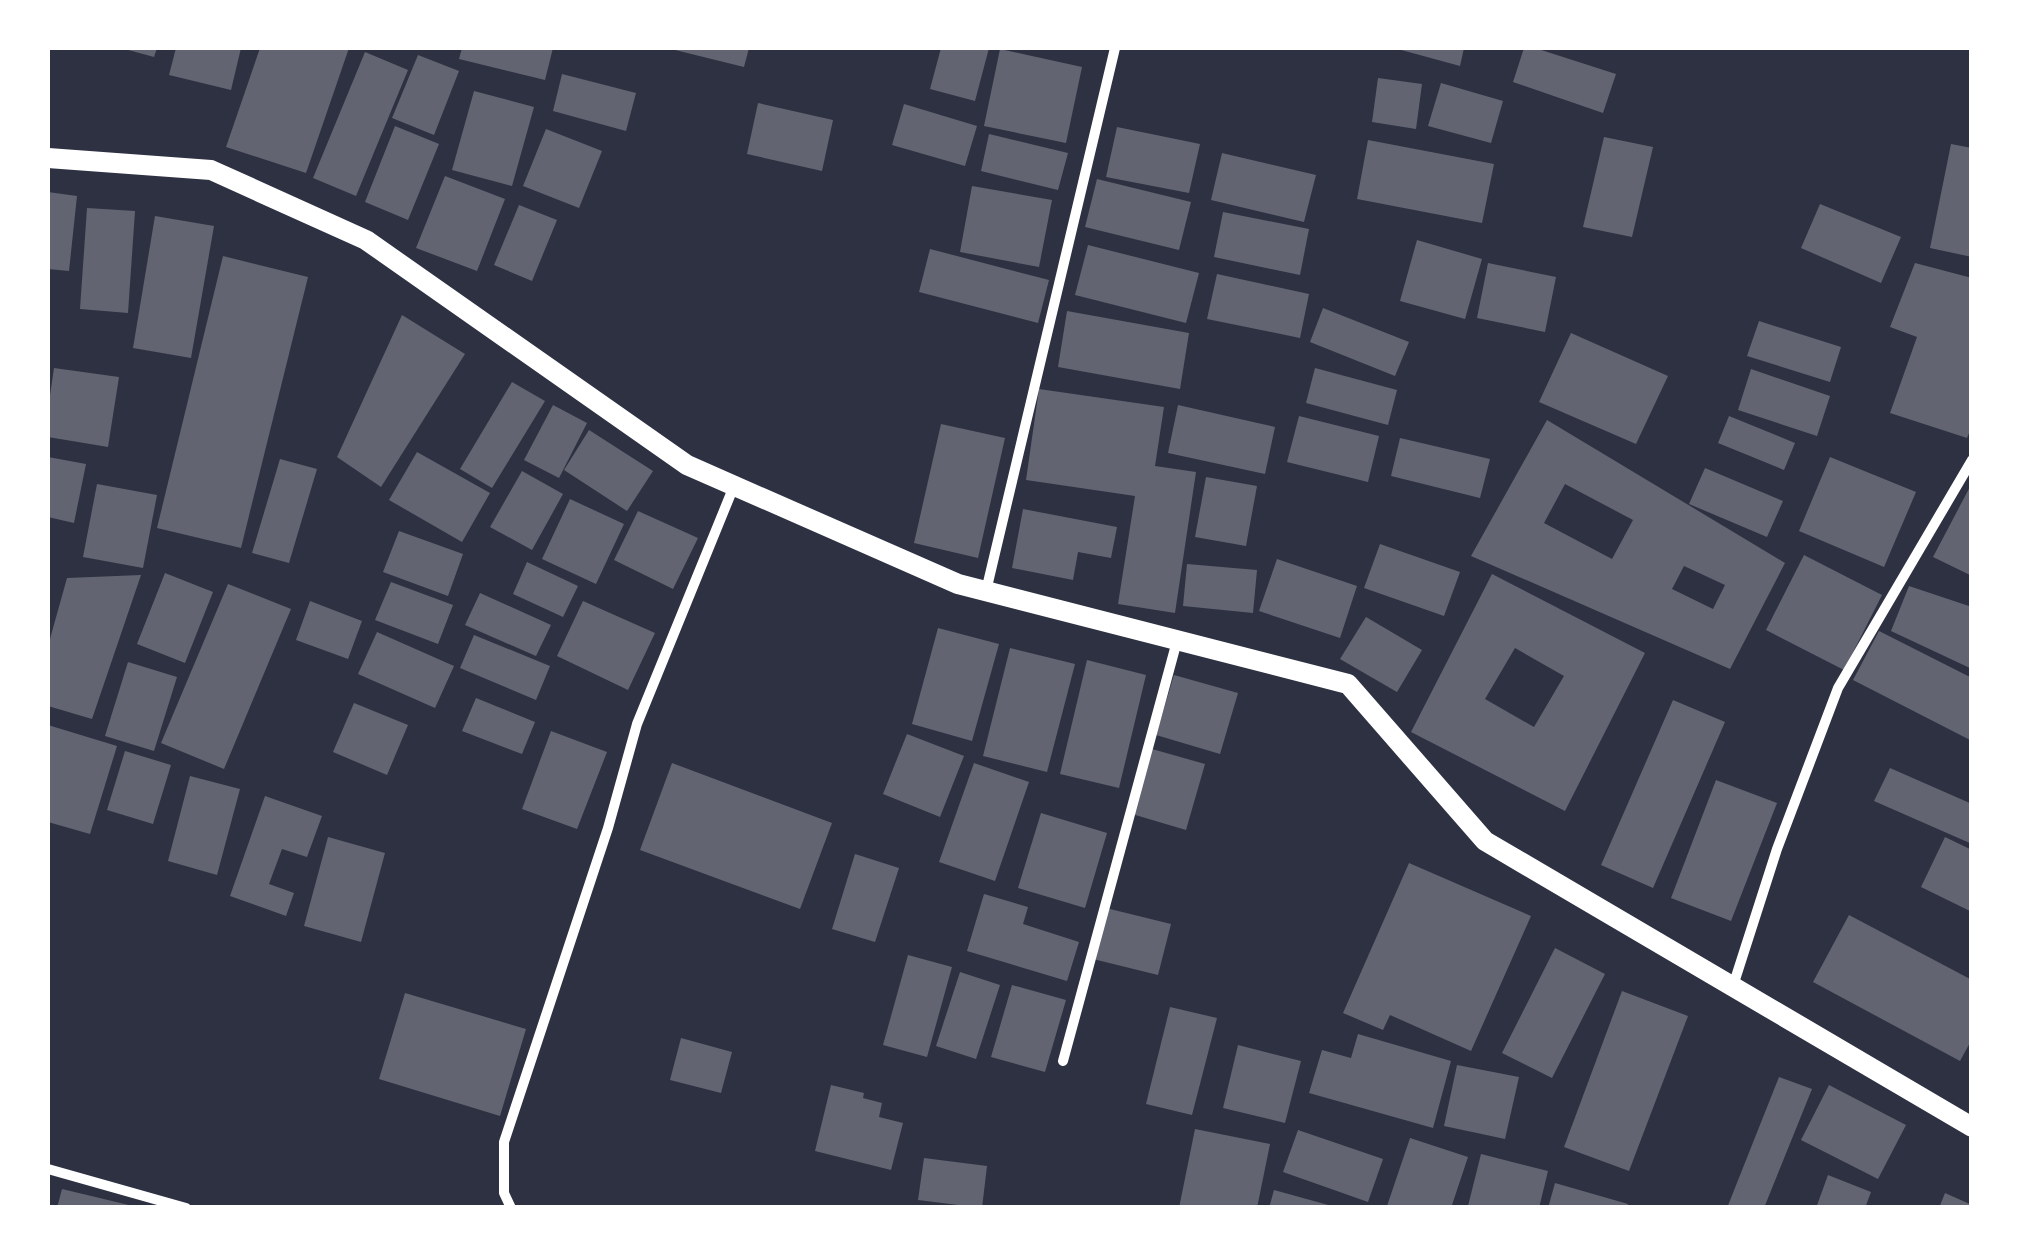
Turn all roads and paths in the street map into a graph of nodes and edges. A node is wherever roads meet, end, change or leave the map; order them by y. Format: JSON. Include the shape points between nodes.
{"nodes":[{"id":1,"x":1114,"y":48,"type":"edge"},
{"id":2,"x":48,"y":158,"type":"edge"},
{"id":3,"x":1972,"y":460,"type":"edge"},
{"id":4,"x":734,"y":486,"type":"junction"},
{"id":5,"x":986,"y":591,"type":"junction"},
{"id":6,"x":1178,"y":640,"type":"junction"},
{"id":7,"x":1733,"y":986,"type":"junction"},
{"id":8,"x":1063,"y":1062,"type":"dead end"},
{"id":9,"x":1972,"y":1127,"type":"edge"},
{"id":10,"x":48,"y":1169,"type":"edge"},
{"id":11,"x":186,"y":1208,"type":"edge"},
{"id":12,"x":511,"y":1208,"type":"edge"}],
"edges":[{"from":1,"to":5,"type":"street"},
{"from":2,"to":4,"type":"main road","via":[[212,170],[366,240],[687,465]]},
{"from":3,"to":7,"type":"street","via":[[1838,688]]},
{"from":4,"to":5,"type":"main road"},
{"from":4,"to":12,"type":"street","via":[[637,724],[504,1142],[504,1193]]},
{"from":5,"to":6,"type":"main road"},
{"from":6,"to":7,"type":"main road","via":[[1348,684],[1485,840]]},
{"from":6,"to":8,"type":"street"},
{"from":7,"to":9,"type":"main road"},
{"from":10,"to":11,"type":"street"}]}
